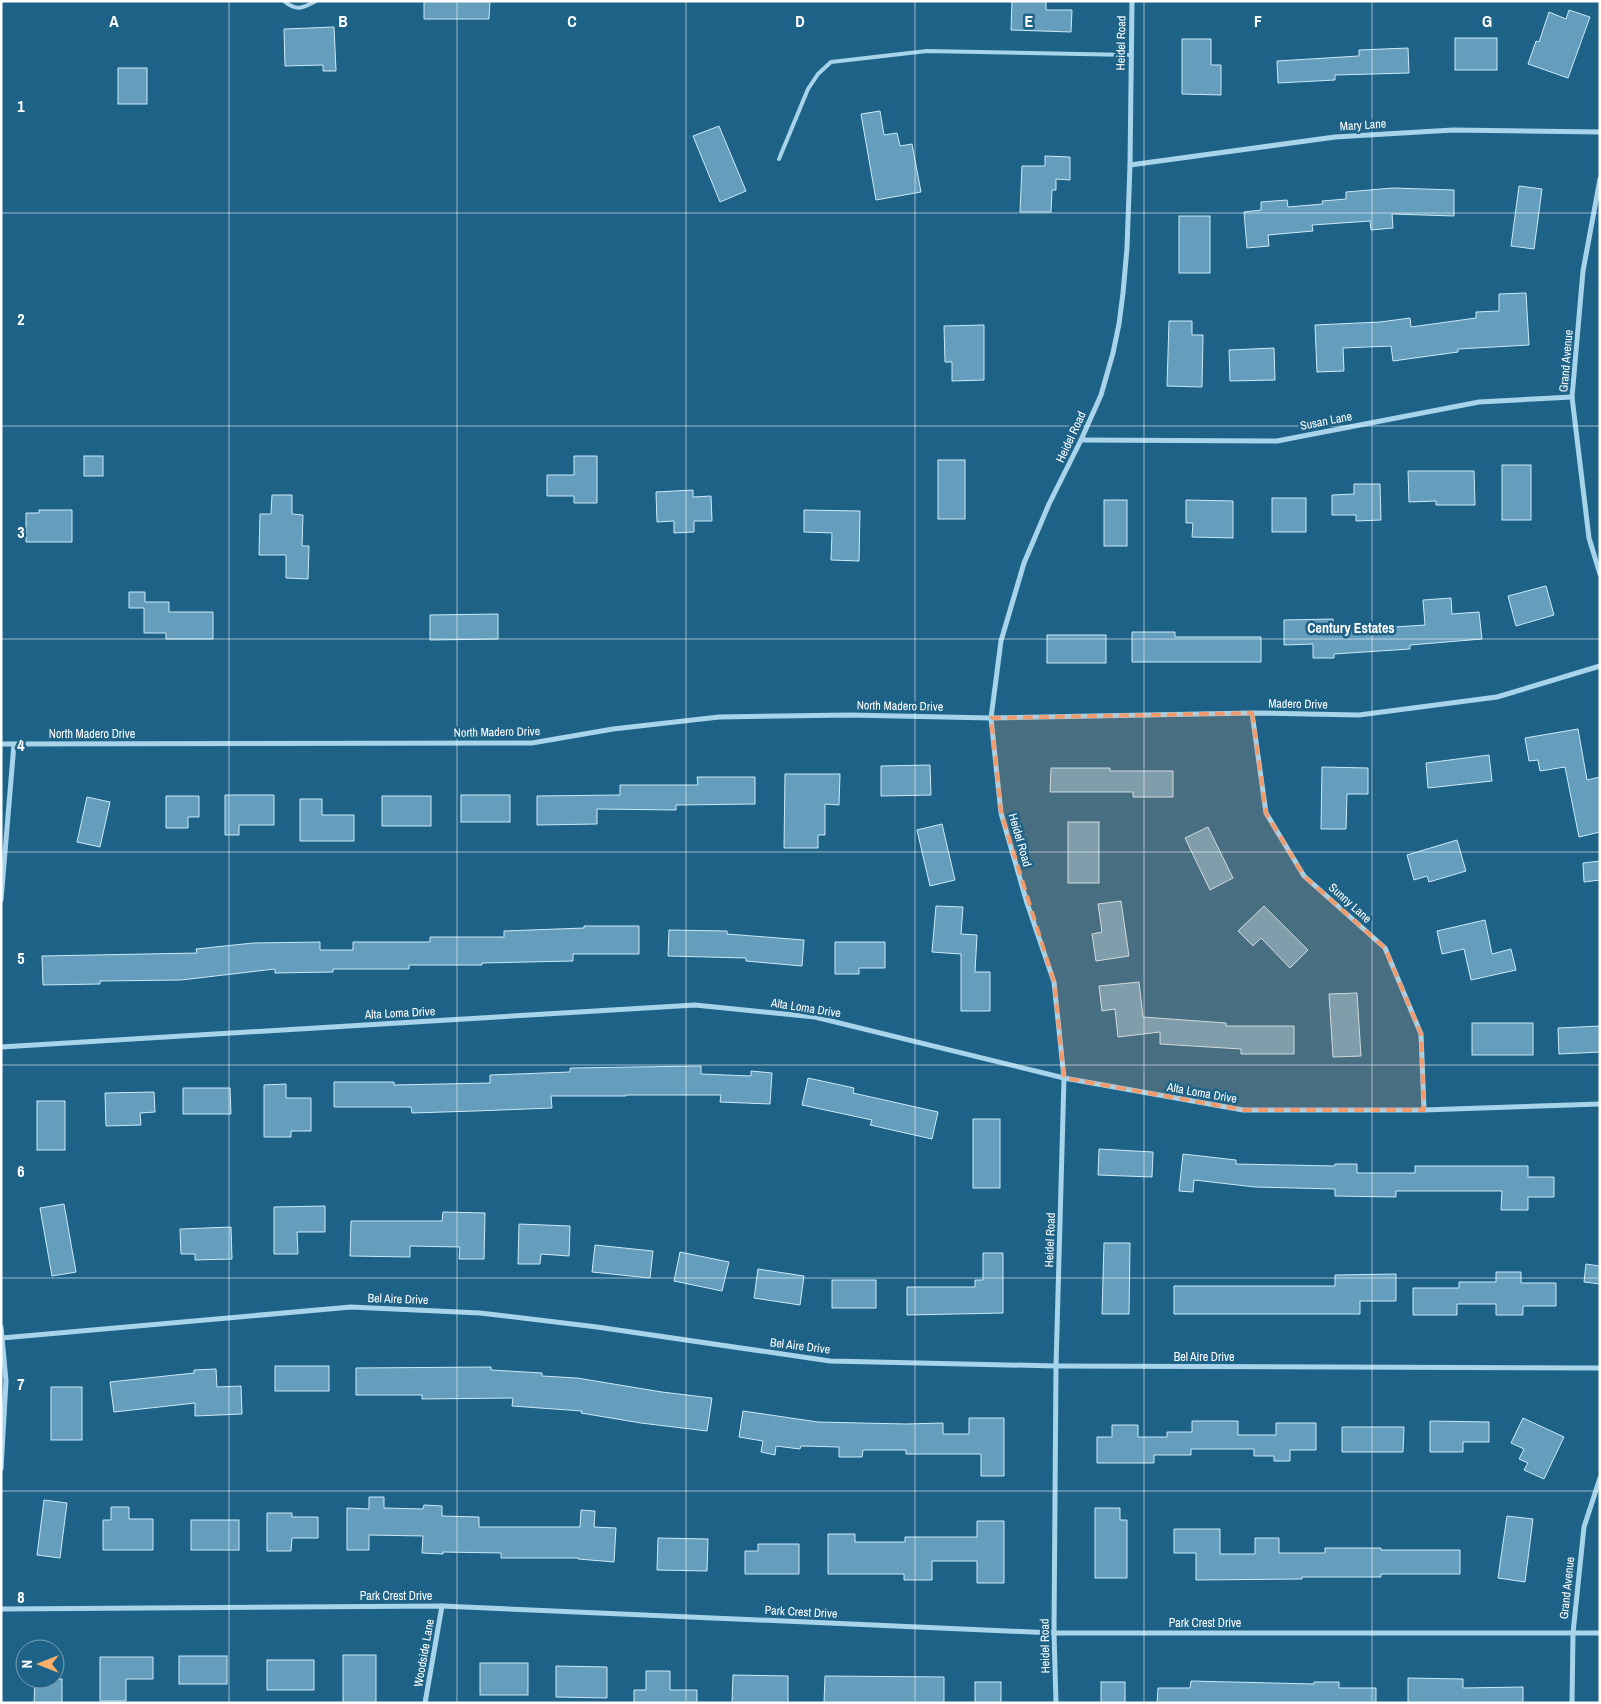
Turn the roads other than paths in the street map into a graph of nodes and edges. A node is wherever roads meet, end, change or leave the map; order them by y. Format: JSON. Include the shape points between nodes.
{"nodes":[{"id":1,"x":284,"y":1,"type":"edge"},
{"id":2,"x":316,"y":1,"type":"edge"},
{"id":3,"x":1132,"y":1,"type":"edge"},
{"id":4,"x":1131,"y":55,"type":"junction"},
{"id":5,"x":1600,"y":132,"type":"edge"},
{"id":6,"x":779,"y":159,"type":"dead end"},
{"id":7,"x":1130,"y":165,"type":"junction"},
{"id":8,"x":1600,"y":178,"type":"edge"},
{"id":9,"x":1572,"y":397,"type":"junction"},
{"id":10,"x":1081,"y":440,"type":"junction"},
{"id":11,"x":1600,"y":574,"type":"edge"},
{"id":12,"x":1600,"y":666,"type":"edge"},
{"id":13,"x":1252,"y":713,"type":"junction"},
{"id":14,"x":990,"y":718,"type":"junction"},
{"id":15,"x":1,"y":744,"type":"edge"},
{"id":16,"x":14,"y":744,"type":"junction"},
{"id":17,"x":1,"y":900,"type":"edge"},
{"id":18,"x":1,"y":1047,"type":"edge"},
{"id":19,"x":1064,"y":1078,"type":"junction"},
{"id":20,"x":1600,"y":1104,"type":"edge"},
{"id":21,"x":1424,"y":1110,"type":"junction"},
{"id":22,"x":1,"y":1326,"type":"edge"},
{"id":23,"x":2,"y":1338,"type":"junction"},
{"id":24,"x":1056,"y":1366,"type":"junction"},
{"id":25,"x":1600,"y":1368,"type":"edge"},
{"id":26,"x":1,"y":1469,"type":"edge"},
{"id":27,"x":1600,"y":1478,"type":"edge"},
{"id":28,"x":442,"y":1606,"type":"junction"},
{"id":29,"x":1,"y":1609,"type":"edge"},
{"id":30,"x":1054,"y":1633,"type":"junction"},
{"id":31,"x":1573,"y":1633,"type":"junction"},
{"id":32,"x":1600,"y":1633,"type":"edge"},
{"id":33,"x":425,"y":1703,"type":"edge"},
{"id":34,"x":1056,"y":1703,"type":"edge"},
{"id":35,"x":1572,"y":1703,"type":"edge"}],
"edges":[{"from":1,"to":2,"type":"lane","via":[[292,7],[303,8]]},
{"from":3,"to":4,"type":"street","name":"Heidel Road"},
{"from":4,"to":6,"type":"lane","via":[[927,51],[832,62],[808,89]]},
{"from":4,"to":7,"type":"street","name":"Heidel Road"},
{"from":5,"to":7,"type":"street","name":"Mary Lane","via":[[1453,130],[1336,137]]},
{"from":7,"to":10,"type":"street","name":"Heidel Road","via":[[1120,317],[1105,380]]},
{"from":8,"to":9,"type":"street","name":"Grand Avenue","via":[[1583,271]]},
{"from":9,"to":10,"type":"street","name":"Susan Lane","via":[[1479,402],[1277,441]]},
{"from":9,"to":11,"type":"street","name":"Grand Avenue","via":[[1589,538]]},
{"from":10,"to":14,"type":"street","name":"Heidel Road","via":[[1024,563],[1001,641]]},
{"from":12,"to":13,"type":"street","name":"Madero Drive","via":[[1497,697],[1360,715]]},
{"from":13,"to":14,"type":"street","name":"Madero Drive"},
{"from":13,"to":21,"type":"street","name":"Sunny Lane","via":[[1266,814],[1304,876],[1385,948],[1421,1034]]},
{"from":14,"to":16,"type":"street","name":"North Madero Drive","via":[[719,716],[612,729],[532,744]]},
{"from":14,"to":19,"type":"street","name":"Heidel Road","via":[[1001,813],[1054,982]]},
{"from":15,"to":16,"type":"street","name":"North Madero Drive"},
{"from":16,"to":17,"type":"street"},
{"from":18,"to":19,"type":"street","name":"Alta Loma Drive","via":[[695,1005],[815,1017]]},
{"from":19,"to":21,"type":"street","name":"Alta Loma Drive","via":[[1243,1110]]},
{"from":19,"to":24,"type":"street","name":"Heidel Road"},
{"from":20,"to":21,"type":"street","name":"Alta Loma Drive"},
{"from":22,"to":23,"type":"street"},
{"from":23,"to":24,"type":"street","name":"Bel Aire Drive","via":[[351,1307],[480,1313],[830,1361]]},
{"from":23,"to":26,"type":"street","via":[[6,1381]]},
{"from":24,"to":25,"type":"street","name":"Bel Aire Drive"},
{"from":24,"to":30,"type":"street","name":"Heidel Road"},
{"from":27,"to":31,"type":"street","name":"Grand Avenue","via":[[1584,1527]]},
{"from":28,"to":29,"type":"street","name":"Park Crest Drive"},
{"from":28,"to":30,"type":"street","name":"Park Crest Drive"},
{"from":28,"to":33,"type":"street","name":"Woodside Lane"},
{"from":30,"to":31,"type":"street","name":"Park Crest Drive"},
{"from":30,"to":34,"type":"street","name":"Heidel Road"},
{"from":31,"to":32,"type":"street","name":"Park Crest Drive"},
{"from":31,"to":35,"type":"street","name":"Grand Avenue"}]}
